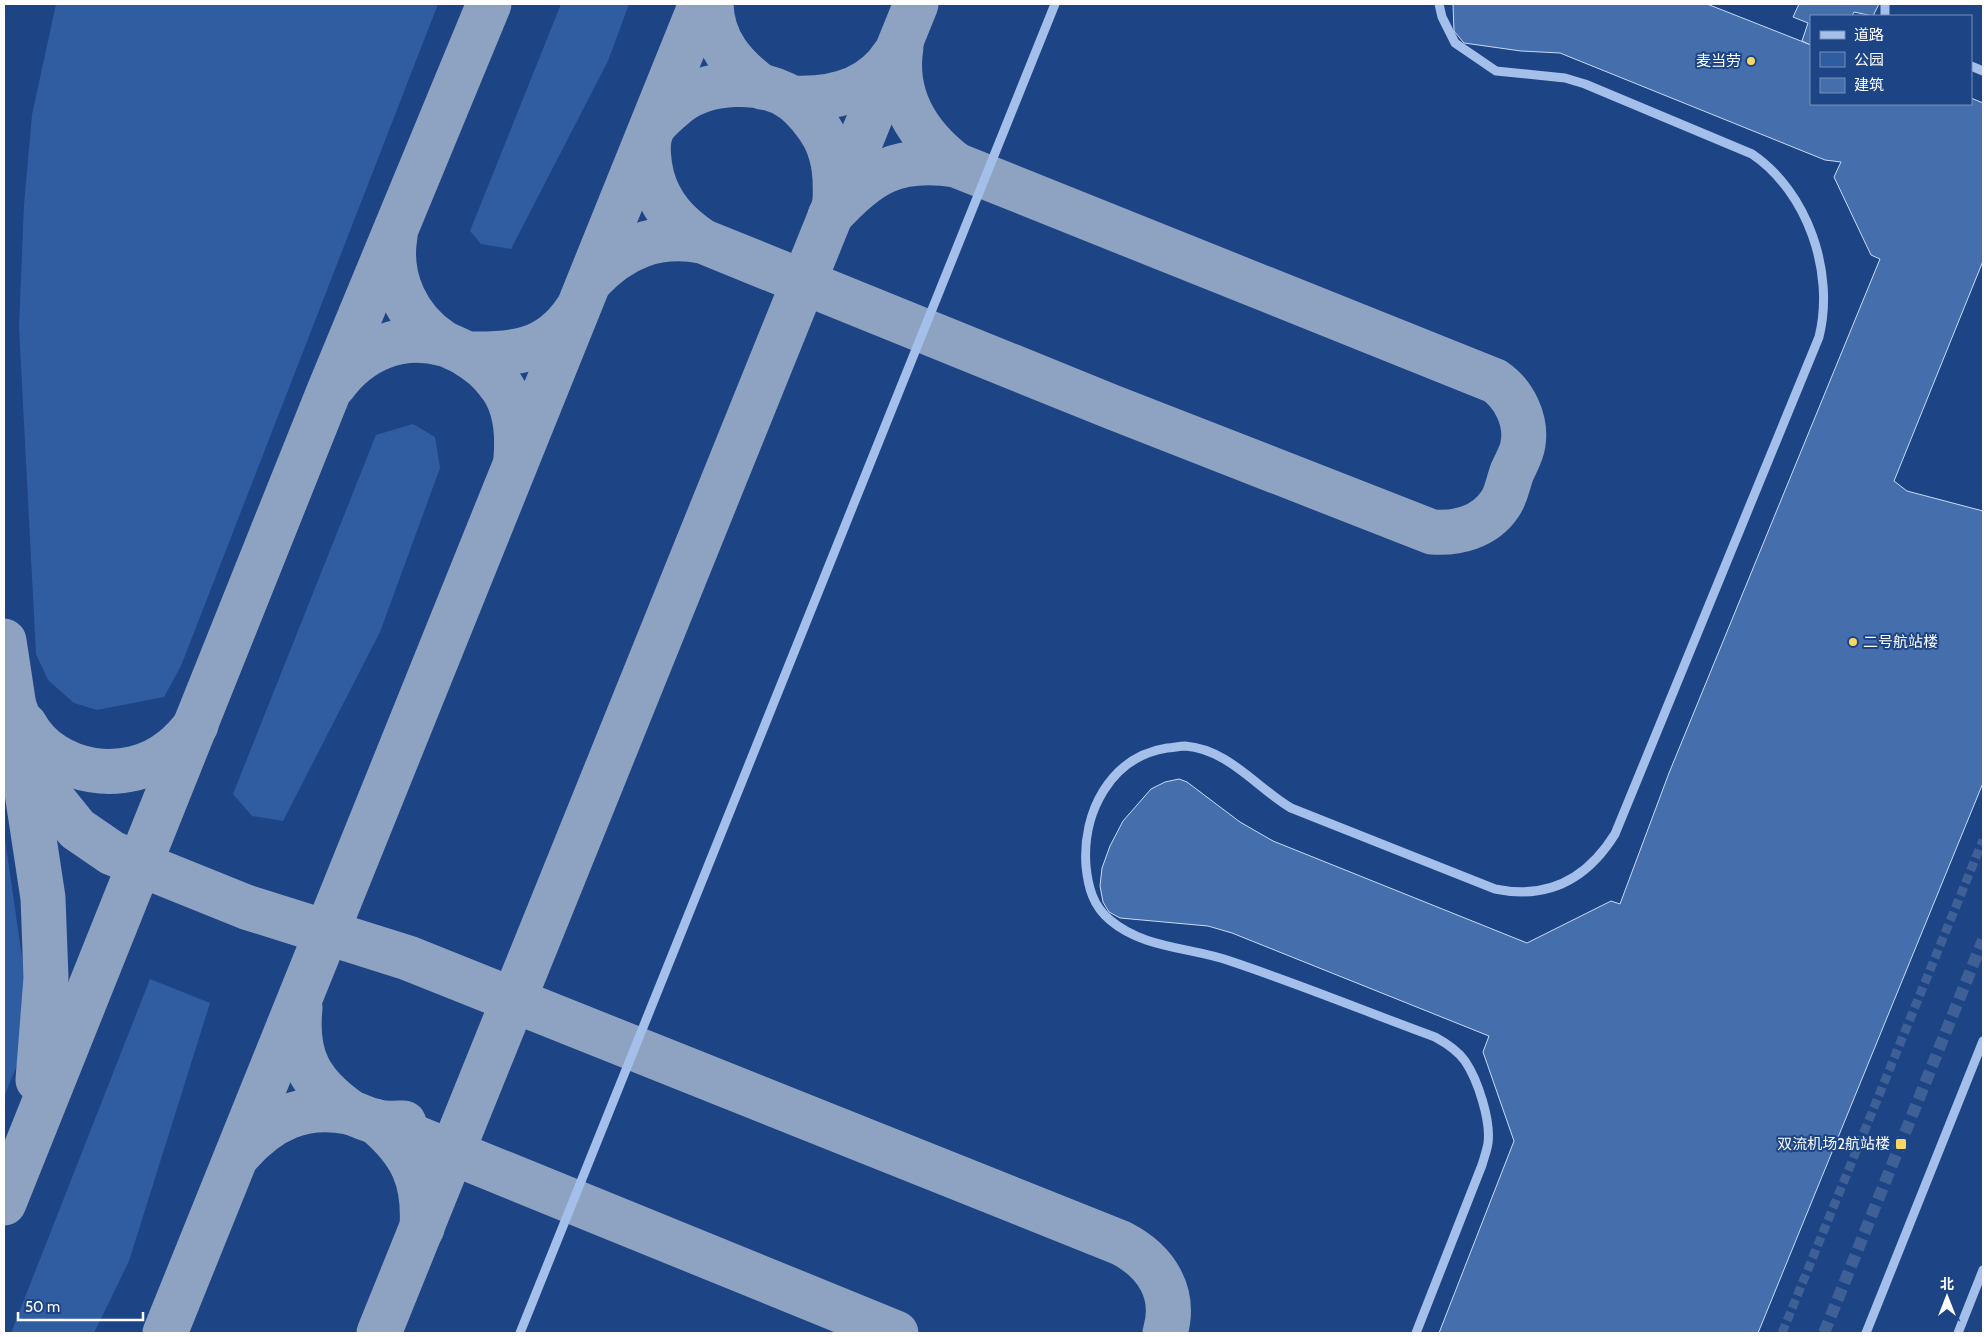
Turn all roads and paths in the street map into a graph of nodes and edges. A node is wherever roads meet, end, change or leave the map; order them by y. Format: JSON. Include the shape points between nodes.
{"nodes":[{"id":1,"x":1055,"y":4,"type":"edge"},
{"id":2,"x":1439,"y":4,"type":"edge"},
{"id":3,"x":1983,"y":1041,"type":"edge"},
{"id":4,"x":1983,"y":1270,"type":"edge"},
{"id":5,"x":520,"y":1333,"type":"edge"},
{"id":6,"x":1416,"y":1333,"type":"edge"},
{"id":7,"x":1866,"y":1333,"type":"edge"},
{"id":8,"x":1958,"y":1333,"type":"edge"}],
"edges":[{"from":1,"to":5,"type":"street"},
{"from":2,"to":6,"type":"street","via":[[1455,42],[1496,71],[1565,78],[1586,84],[1752,154],[1765,163],[1775,172],[1804,217],[1822,271],[1824,307],[1819,337],[1615,834],[1587,869],[1564,882],[1529,893],[1495,889],[1291,808],[1229,762],[1204,749],[1184,746],[1150,751],[1128,763],[1110,780],[1096,802],[1086,841],[1088,883],[1096,905],[1109,920],[1133,936],[1228,960],[1435,1037],[1465,1060],[1485,1113],[1488,1143],[1482,1166]]},
{"from":3,"to":7,"type":"street"},
{"from":4,"to":8,"type":"street"}]}
